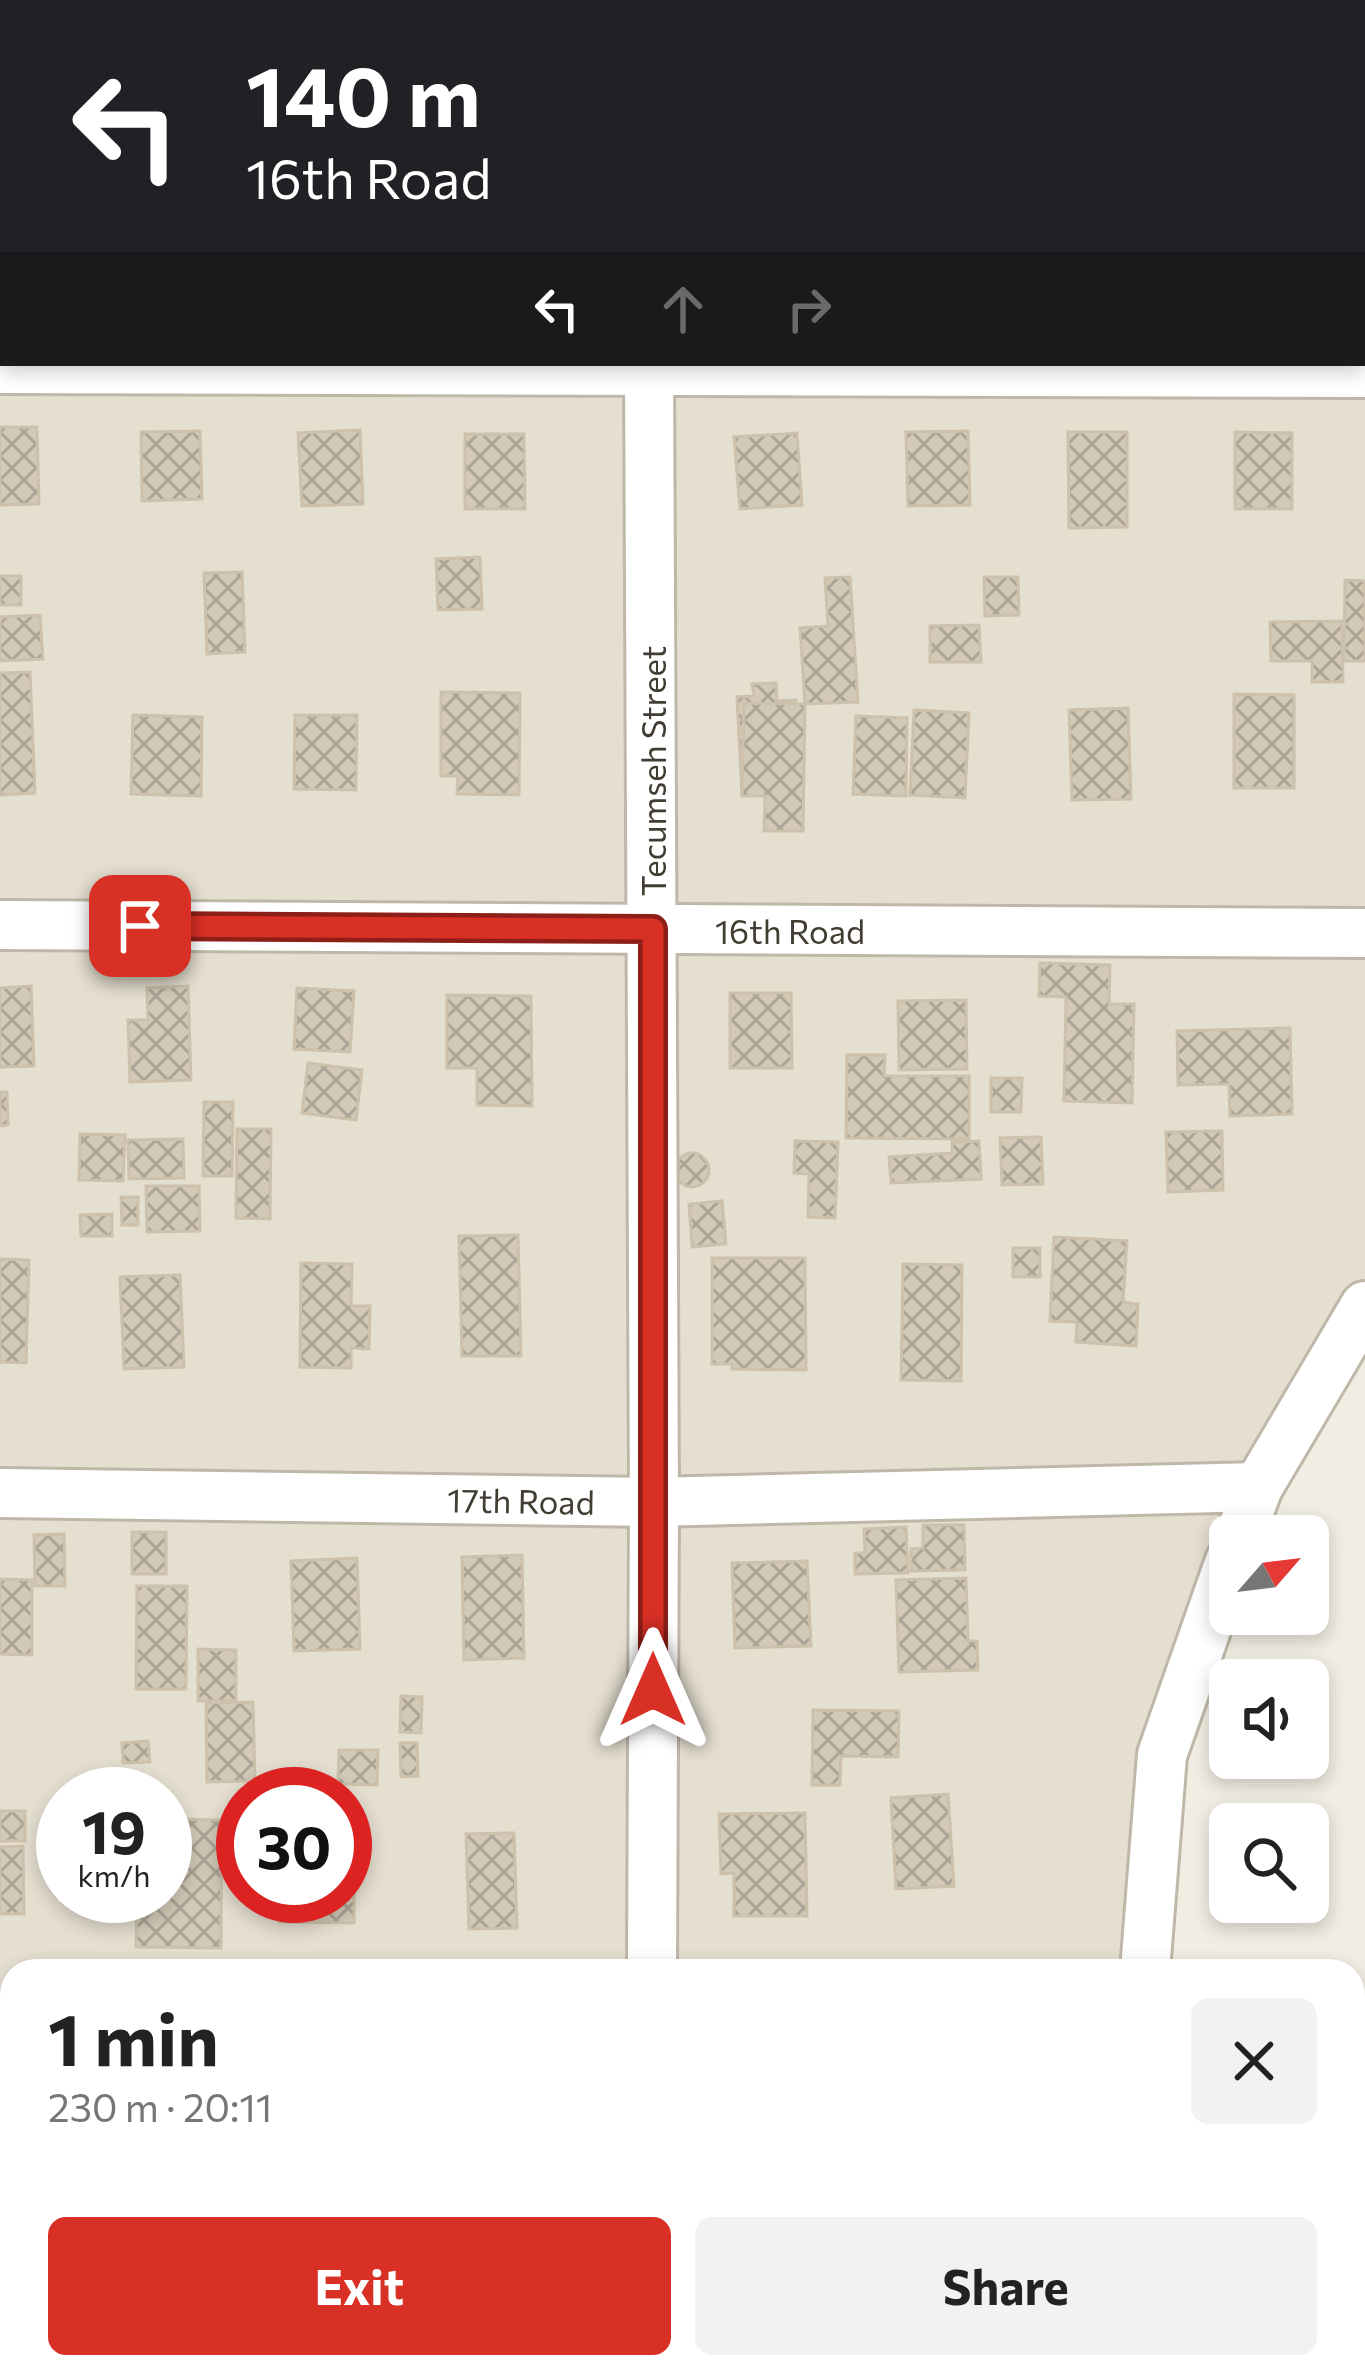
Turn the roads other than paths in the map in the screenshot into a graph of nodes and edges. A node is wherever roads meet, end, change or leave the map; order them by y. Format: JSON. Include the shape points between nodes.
{"nodes":[{"id":1,"x":649,"y":368,"type":"edge"},
{"id":2,"x":0,"y":369,"type":"edge"},
{"id":3,"x":1365,"y":374,"type":"edge"},
{"id":4,"x":0,"y":925,"type":"edge"},
{"id":5,"x":653,"y":929,"type":"junction"},
{"id":6,"x":1365,"y":932,"type":"edge"},
{"id":7,"x":1365,"y":1306,"type":"edge"},
{"id":8,"x":1258,"y":1487,"type":"junction"},
{"id":9,"x":0,"y":1493,"type":"edge"},
{"id":10,"x":654,"y":1502,"type":"junction"},
{"id":11,"x":1248,"y":1515,"type":"edge"},
{"id":12,"x":1209,"y":1622,"type":"edge"},
{"id":13,"x":652,"y":1959,"type":"edge"},
{"id":14,"x":1145,"y":1959,"type":"edge"}],
"edges":[{"from":1,"to":2,"type":"street"},
{"from":1,"to":3,"type":"street"},
{"from":1,"to":5,"type":"street","name":"Tecumseh Street"},
{"from":4,"to":5,"type":"street","name":"16th Road"},
{"from":5,"to":6,"type":"street","name":"16th Road"},
{"from":5,"to":10,"type":"street","name":"Tecumseh Street"},
{"from":7,"to":8,"type":"street"},
{"from":8,"to":10,"type":"street","name":"17th Road"},
{"from":8,"to":11,"type":"street"},
{"from":9,"to":10,"type":"street","name":"17th Road"},
{"from":10,"to":13,"type":"street","name":"Tecumseh Street"},
{"from":12,"to":14,"type":"street","via":[[1162,1755]]}]}
